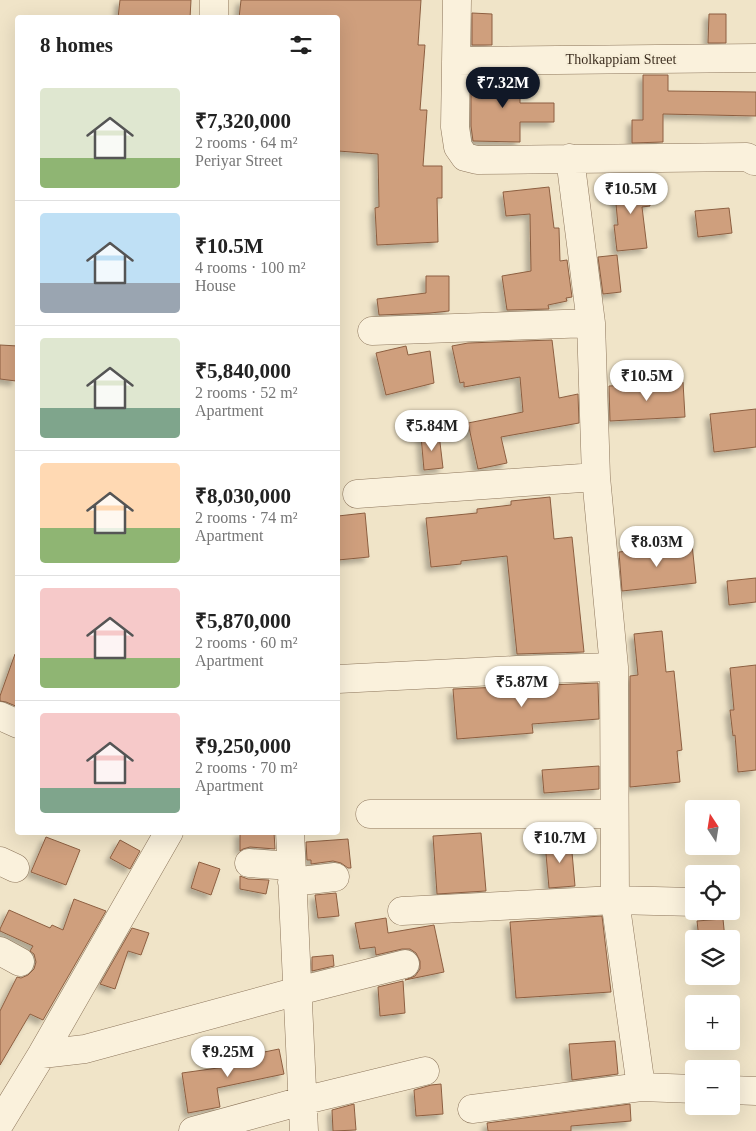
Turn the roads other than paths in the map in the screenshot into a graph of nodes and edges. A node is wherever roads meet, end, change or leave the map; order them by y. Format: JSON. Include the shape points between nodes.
{"nodes":[{"id":1,"x":214,"y":0,"type":"edge"},
{"id":2,"x":457,"y":0,"type":"edge"},
{"id":3,"x":214,"y":15,"type":"edge"},
{"id":4,"x":756,"y":58,"type":"edge"},
{"id":5,"x":457,"y":60,"type":"junction"},
{"id":6,"x":570,"y":158,"type":"junction"},
{"id":7,"x":755,"y":163,"type":"edge"},
{"id":8,"x":591,"y":323,"type":"junction"},
{"id":9,"x":372,"y":331,"type":"dead end"},
{"id":10,"x":596,"y":477,"type":"junction"},
{"id":11,"x":357,"y":494,"type":"dead end"},
{"id":12,"x":614,"y":667,"type":"junction"},
{"id":13,"x":340,"y":679,"type":"edge"},
{"id":14,"x":0,"y":716,"type":"edge"},
{"id":15,"x":15,"y":723,"type":"edge"},
{"id":16,"x":370,"y":814,"type":"dead end"},
{"id":17,"x":614,"y":814,"type":"junction"},
{"id":18,"x":167,"y":835,"type":"edge"},
{"id":19,"x":290,"y":835,"type":"edge"},
{"id":20,"x":249,"y":863,"type":"dead end"},
{"id":21,"x":292,"y":874,"type":"junction"},
{"id":22,"x":335,"y":878,"type":"dead end"},
{"id":23,"x":615,"y":900,"type":"junction"},
{"id":24,"x":685,"y":902,"type":"edge"},
{"id":25,"x":402,"y":911,"type":"dead end"},
{"id":26,"x":405,"y":964,"type":"dead end"},
{"id":27,"x":298,"y":991,"type":"junction"},
{"id":28,"x":42,"y":1054,"type":"junction"},
{"id":29,"x":425,"y":1071,"type":"dead end"},
{"id":30,"x":641,"y":1087,"type":"junction"},
{"id":31,"x":685,"y":1089,"type":"edge"},
{"id":32,"x":740,"y":1090,"type":"edge"},
{"id":33,"x":756,"y":1091,"type":"edge"},
{"id":34,"x":302,"y":1101,"type":"junction"},
{"id":35,"x":472,"y":1109,"type":"dead end"},
{"id":36,"x":0,"y":1123,"type":"edge"},
{"id":37,"x":193,"y":1131,"type":"edge"},
{"id":38,"x":304,"y":1131,"type":"edge"}],
"edges":[{"from":1,"to":3,"type":"street"},
{"from":2,"to":5,"type":"street"},
{"from":4,"to":5,"type":"street","name":"Tholkappiam Street"},
{"from":5,"to":6,"type":"street","via":[[455,127],[458,147],[466,157],[477,160]]},
{"from":6,"to":7,"type":"street","via":[[747,157]]},
{"from":6,"to":8,"type":"street"},
{"from":8,"to":9,"type":"street"},
{"from":8,"to":10,"type":"street"},
{"from":10,"to":11,"type":"street"},
{"from":10,"to":12,"type":"street"},
{"from":12,"to":13,"type":"street"},
{"from":12,"to":17,"type":"street"},
{"from":14,"to":15,"type":"street"},
{"from":16,"to":17,"type":"street"},
{"from":17,"to":23,"type":"street"},
{"from":18,"to":28,"type":"street"},
{"from":19,"to":21,"type":"street"},
{"from":20,"to":21,"type":"street"},
{"from":21,"to":22,"type":"street"},
{"from":21,"to":27,"type":"street"},
{"from":23,"to":24,"type":"street"},
{"from":23,"to":25,"type":"street"},
{"from":23,"to":30,"type":"street"},
{"from":26,"to":27,"type":"street"},
{"from":27,"to":28,"type":"street","via":[[85,1049]]},
{"from":27,"to":34,"type":"street"},
{"from":28,"to":36,"type":"street"},
{"from":29,"to":34,"type":"street"},
{"from":30,"to":31,"type":"street"},
{"from":30,"to":35,"type":"street"},
{"from":32,"to":33,"type":"street"},
{"from":34,"to":37,"type":"street"},
{"from":34,"to":38,"type":"street"}]}
